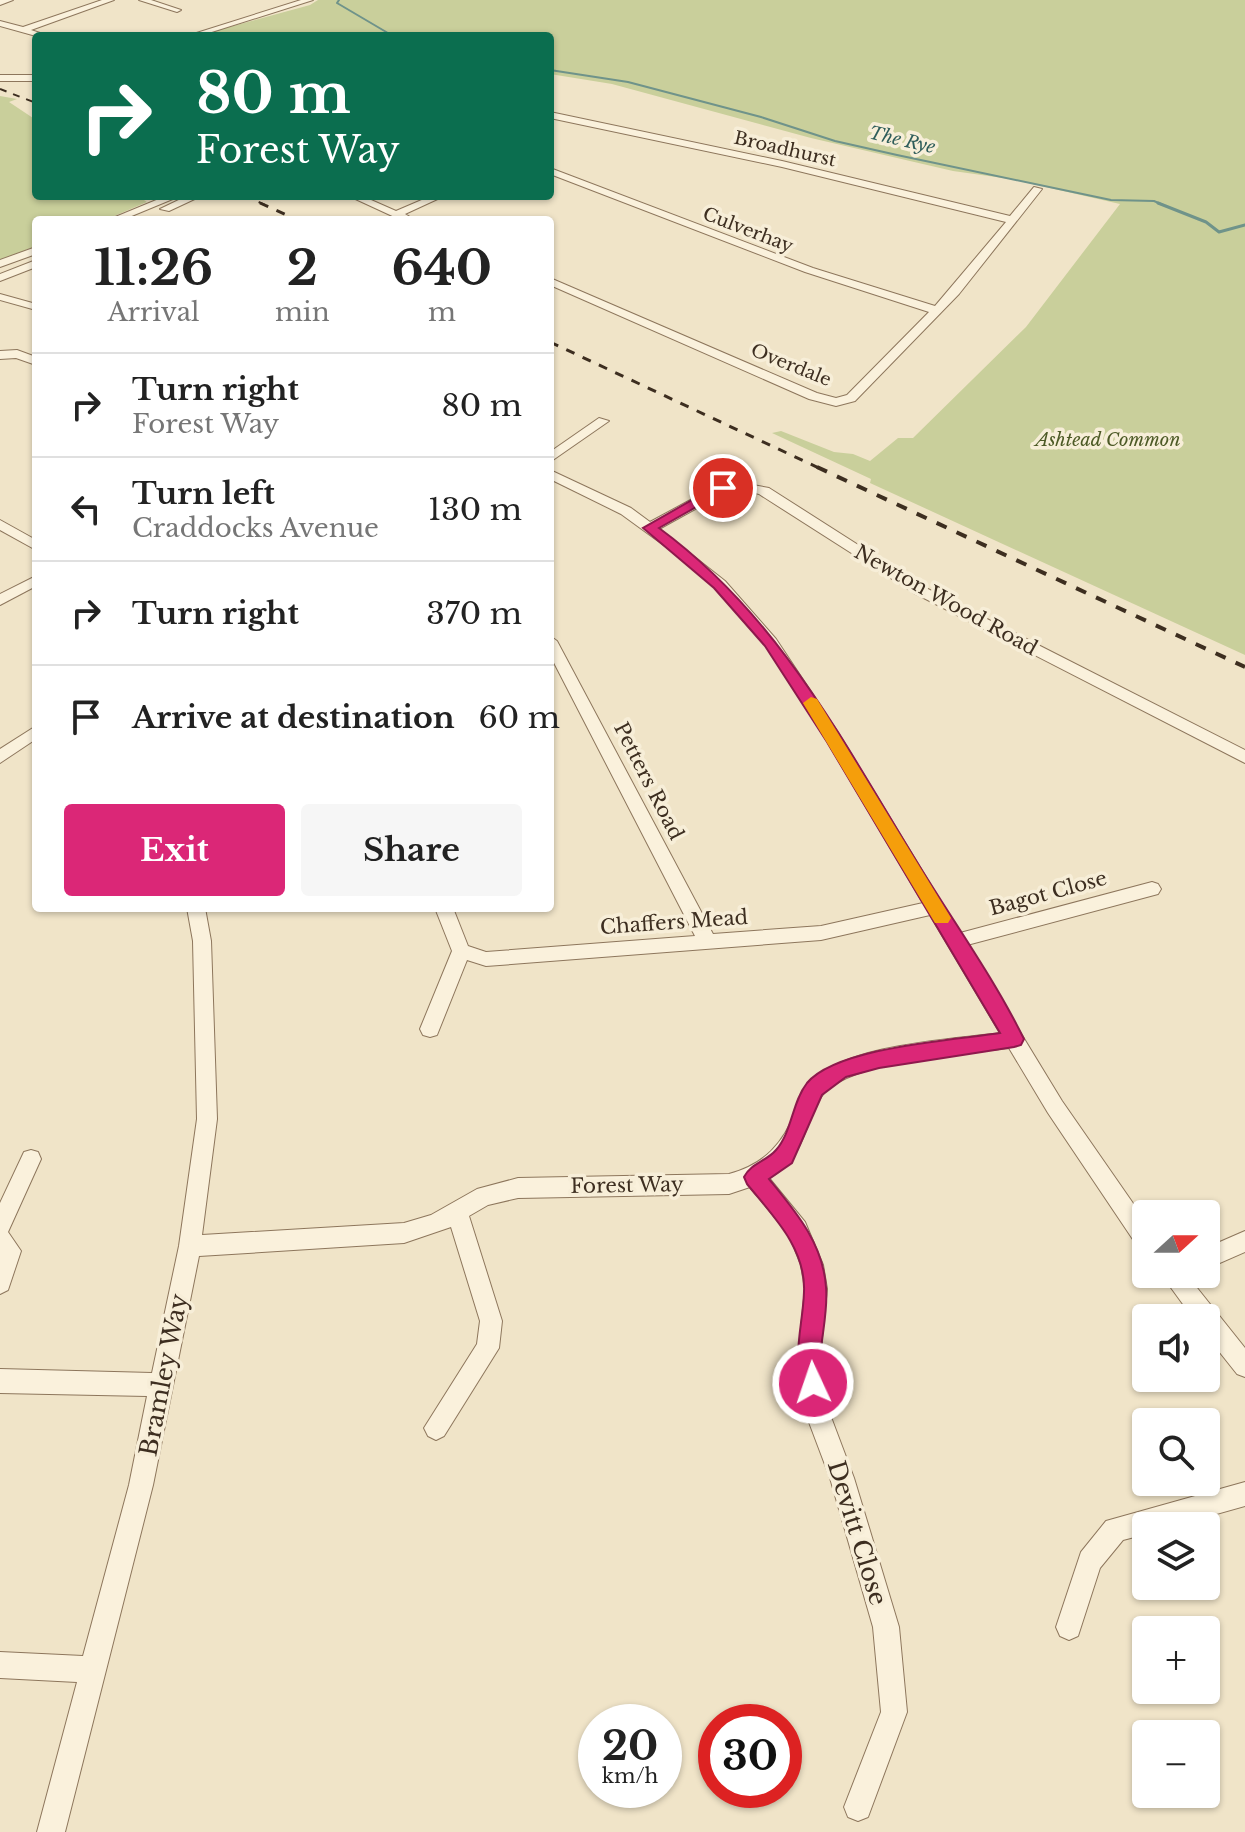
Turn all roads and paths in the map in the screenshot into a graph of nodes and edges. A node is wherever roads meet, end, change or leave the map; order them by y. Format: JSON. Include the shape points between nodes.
{"nodes":[{"id":1,"x":9,"y":0,"type":"edge"},
{"id":2,"x":110,"y":0,"type":"edge"},
{"id":3,"x":143,"y":0,"type":"edge"},
{"id":4,"x":309,"y":0,"type":"edge"},
{"id":5,"x":0,"y":3,"type":"edge"},
{"id":6,"x":177,"y":10,"type":"dead end"},
{"id":7,"x":0,"y":23,"type":"edge"},
{"id":8,"x":22,"y":30,"type":"junction"},
{"id":9,"x":204,"y":32,"type":"edge"},
{"id":10,"x":32,"y":33,"type":"edge"},
{"id":11,"x":0,"y":78,"type":"edge"},
{"id":12,"x":32,"y":78,"type":"edge"},
{"id":13,"x":554,"y":116,"type":"edge"},
{"id":14,"x":554,"y":173,"type":"edge"},
{"id":15,"x":1037,"y":189,"type":"dead end"},
{"id":16,"x":165,"y":200,"type":"edge"},
{"id":17,"x":186,"y":200,"type":"edge"},
{"id":18,"x":364,"y":200,"type":"edge"},
{"id":19,"x":430,"y":200,"type":"edge"},
{"id":20,"x":158,"y":211,"type":"junction"},
{"id":21,"x":397,"y":214,"type":"junction"},
{"id":22,"x":123,"y":216,"type":"edge"},
{"id":23,"x":147,"y":216,"type":"edge"},
{"id":24,"x":167,"y":216,"type":"edge"},
{"id":25,"x":401,"y":216,"type":"edge"},
{"id":26,"x":1012,"y":220,"type":"junction"},
{"id":27,"x":32,"y":252,"type":"edge"},
{"id":28,"x":0,"y":264,"type":"edge"},
{"id":29,"x":32,"y":265,"type":"edge"},
{"id":30,"x":0,"y":278,"type":"edge"},
{"id":31,"x":554,"y":283,"type":"edge"},
{"id":32,"x":0,"y":297,"type":"edge"},
{"id":33,"x":32,"y":306,"type":"edge"},
{"id":34,"x":938,"y":311,"type":"junction"},
{"id":35,"x":0,"y":355,"type":"edge"},
{"id":36,"x":32,"y":360,"type":"edge"},
{"id":37,"x":603,"y":421,"type":"dead end"},
{"id":38,"x":554,"y":455,"type":"edge"},
{"id":39,"x":554,"y":476,"type":"edge"},
{"id":40,"x":0,"y":524,"type":"edge"},
{"id":41,"x":650,"y":528,"type":"junction"},
{"id":42,"x":32,"y":544,"type":"edge"},
{"id":43,"x":32,"y":582,"type":"edge"},
{"id":44,"x":0,"y":600,"type":"edge"},
{"id":45,"x":554,"y":649,"type":"edge"},
{"id":46,"x":32,"y":734,"type":"edge"},
{"id":47,"x":0,"y":757,"type":"edge"},
{"id":48,"x":1245,"y":757,"type":"edge"},
{"id":49,"x":1152,"y":889,"type":"dead end"},
{"id":50,"x":934,"y":907,"type":"junction"},
{"id":51,"x":197,"y":912,"type":"edge"},
{"id":52,"x":446,"y":912,"type":"edge"},
{"id":53,"x":707,"y":941,"type":"junction"},
{"id":54,"x":956,"y":941,"type":"junction"},
{"id":55,"x":461,"y":951,"type":"junction"},
{"id":56,"x":430,"y":1029,"type":"dead end"},
{"id":57,"x":1014,"y":1039,"type":"junction"},
{"id":58,"x":31,"y":1159,"type":"dead end"},
{"id":59,"x":755,"y":1177,"type":"junction"},
{"id":60,"x":458,"y":1214,"type":"junction"},
{"id":61,"x":1132,"y":1220,"type":"edge"},
{"id":62,"x":0,"y":1226,"type":"edge"},
{"id":63,"x":0,"y":1239,"type":"edge"},
{"id":64,"x":1245,"y":1241,"type":"edge"},
{"id":65,"x":190,"y":1246,"type":"junction"},
{"id":66,"x":1220,"y":1253,"type":"edge"},
{"id":67,"x":0,"y":1283,"type":"edge"},
{"id":68,"x":1184,"y":1288,"type":"edge"},
{"id":69,"x":1245,"y":1366,"type":"edge"},
{"id":70,"x":0,"y":1381,"type":"edge"},
{"id":71,"x":163,"y":1385,"type":"junction"},
{"id":72,"x":436,"y":1428,"type":"dead end"},
{"id":73,"x":1245,"y":1494,"type":"edge"},
{"id":74,"x":1069,"y":1627,"type":"dead end"},
{"id":75,"x":0,"y":1665,"type":"edge"},
{"id":76,"x":95,"y":1670,"type":"junction"},
{"id":77,"x":858,"y":1807,"type":"dead end"},
{"id":78,"x":51,"y":1832,"type":"edge"}],
"edges":[{"from":1,"to":5,"type":"street"},
{"from":2,"to":8,"type":"street"},
{"from":3,"to":6,"type":"street"},
{"from":4,"to":9,"type":"street"},
{"from":7,"to":8,"type":"street"},
{"from":8,"to":10,"type":"street"},
{"from":11,"to":12,"type":"street"},
{"from":13,"to":26,"type":"street","name":"Broadhurst"},
{"from":14,"to":34,"type":"street","name":"Culverhay","via":[[809,270]]},
{"from":15,"to":26,"type":"street","name":"Overdale"},
{"from":16,"to":22,"type":"street"},
{"from":17,"to":20,"type":"street"},
{"from":18,"to":21,"type":"street"},
{"from":19,"to":21,"type":"street"},
{"from":20,"to":23,"type":"street"},
{"from":20,"to":24,"type":"street"},
{"from":21,"to":25,"type":"street"},
{"from":26,"to":34,"type":"street","name":"Overdale"},
{"from":27,"to":28,"type":"street"},
{"from":29,"to":30,"type":"street"},
{"from":31,"to":34,"type":"street","name":"Overdale","via":[[836,402],[851,398]]},
{"from":32,"to":33,"type":"street"},
{"from":35,"to":36,"type":"street"},
{"from":37,"to":38,"type":"street"},
{"from":39,"to":41,"type":"street"},
{"from":40,"to":42,"type":"street"},
{"from":41,"to":48,"type":"street","name":"Newton Wood Road","via":[[723,488],[736,484],[764,491],[919,590]]},
{"from":41,"to":50,"type":"street","via":[[720,584],[771,642]]},
{"from":43,"to":44,"type":"street"},
{"from":45,"to":53,"type":"street","name":"Petters Road"},
{"from":46,"to":47,"type":"street"},
{"from":49,"to":54,"type":"street","name":"Bagot Close"},
{"from":50,"to":53,"type":"street","name":"Chaffers Mead","via":[[821,933]]},
{"from":50,"to":54,"type":"street"},
{"from":51,"to":65,"type":"street","name":"Bramley Way","via":[[207,1119]]},
{"from":52,"to":55,"type":"street"},
{"from":53,"to":55,"type":"street","name":"Chaffers Mead","via":[[486,959]]},
{"from":54,"to":57,"type":"street"},
{"from":55,"to":56,"type":"street"},
{"from":57,"to":59,"type":"street","name":"Forest Way","via":[[840,1070],[815,1089],[784,1156]]},
{"from":57,"to":61,"type":"street"},
{"from":58,"to":62,"type":"street"},
{"from":59,"to":60,"type":"street","name":"Forest Way","via":[[729,1184],[518,1188],[484,1196]]},
{"from":59,"to":77,"type":"street","name":"Devitt Close","via":[[797,1229],[812,1265],[816,1289],[809,1357],[816,1409],[886,1627],[894,1712]]},
{"from":60,"to":65,"type":"street","name":"Forest Way","via":[[404,1233]]},
{"from":60,"to":72,"type":"street","via":[[491,1321],[490,1334],[488,1348]]},
{"from":63,"to":67,"type":"street","via":[[10,1251]]},
{"from":64,"to":66,"type":"street"},
{"from":65,"to":71,"type":"street","name":"Bramley Way"},
{"from":68,"to":69,"type":"street"},
{"from":70,"to":71,"type":"street"},
{"from":71,"to":76,"type":"street","name":"Bramley Way"},
{"from":73,"to":74,"type":"street","via":[[1115,1530],[1090,1561]]},
{"from":75,"to":76,"type":"street"},
{"from":76,"to":78,"type":"street","name":"Bramley Way"}]}
